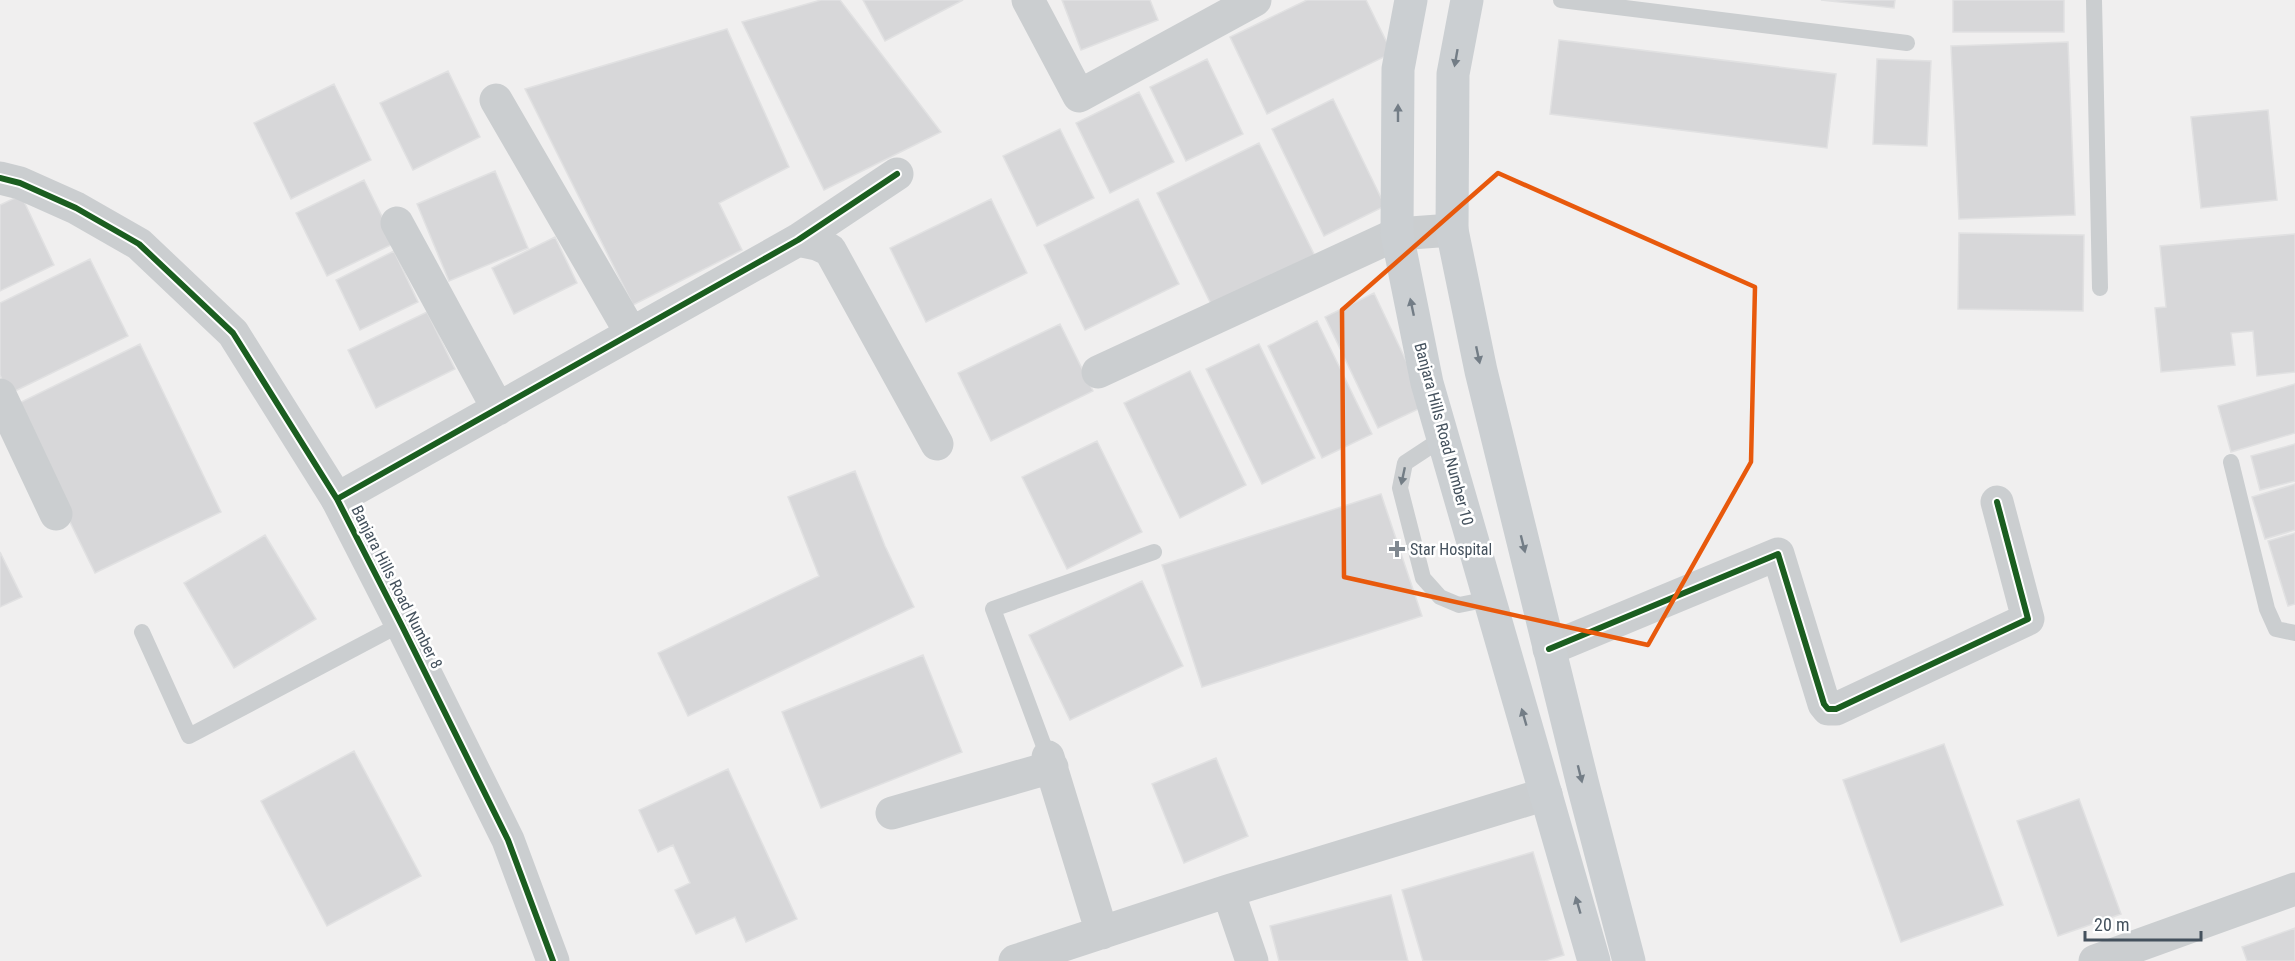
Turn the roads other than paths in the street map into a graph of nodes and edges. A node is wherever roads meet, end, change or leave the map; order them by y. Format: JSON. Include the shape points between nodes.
{"nodes":[{"id":1,"x":1028,"y":0,"type":"edge"},
{"id":2,"x":1255,"y":0,"type":"edge"},
{"id":3,"x":1411,"y":0,"type":"edge"},
{"id":4,"x":1467,"y":0,"type":"edge"},
{"id":5,"x":1561,"y":0,"type":"edge"},
{"id":6,"x":2094,"y":0,"type":"edge"},
{"id":7,"x":1907,"y":43,"type":"dead end"},
{"id":8,"x":496,"y":100,"type":"dead end"},
{"id":9,"x":897,"y":174,"type":"dead end"},
{"id":10,"x":0,"y":178,"type":"edge"},
{"id":11,"x":397,"y":223,"type":"dead end"},
{"id":12,"x":1452,"y":230,"type":"junction"},
{"id":13,"x":1397,"y":234,"type":"junction"},
{"id":14,"x":798,"y":240,"type":"junction"},
{"id":15,"x":2100,"y":288,"type":"dead end"},
{"id":16,"x":631,"y":333,"type":"junction"},
{"id":17,"x":1098,"y":372,"type":"dead end"},
{"id":18,"x":0,"y":394,"type":"edge"},
{"id":19,"x":498,"y":409,"type":"junction"},
{"id":20,"x":1443,"y":438,"type":"junction"},
{"id":21,"x":937,"y":444,"type":"dead end"},
{"id":22,"x":2231,"y":462,"type":"dead end"},
{"id":23,"x":337,"y":500,"type":"junction"},
{"id":24,"x":1997,"y":502,"type":"dead end"},
{"id":25,"x":56,"y":514,"type":"dead end"},
{"id":26,"x":1154,"y":552,"type":"dead end"},
{"id":27,"x":1489,"y":599,"type":"junction"},
{"id":28,"x":401,"y":624,"type":"junction"},
{"id":29,"x":142,"y":632,"type":"dead end"},
{"id":30,"x":2295,"y":633,"type":"edge"},
{"id":31,"x":1549,"y":649,"type":"junction"},
{"id":32,"x":1050,"y":762,"type":"junction"},
{"id":33,"x":1546,"y":794,"type":"junction"},
{"id":34,"x":892,"y":813,"type":"dead end"},
{"id":35,"x":2295,"y":889,"type":"edge"},
{"id":36,"x":1228,"y":891,"type":"junction"},
{"id":37,"x":1102,"y":933,"type":"junction"},
{"id":38,"x":553,"y":961,"type":"edge"},
{"id":39,"x":1015,"y":961,"type":"edge"},
{"id":40,"x":1252,"y":961,"type":"edge"},
{"id":41,"x":1594,"y":961,"type":"edge"},
{"id":42,"x":1629,"y":961,"type":"edge"},
{"id":43,"x":2095,"y":961,"type":"edge"}],
"edges":[{"from":1,"to":2,"type":"street","via":[[1079,96]]},
{"from":13,"to":3,"type":"main road","name":"Banjara Hills Road Number 10","one_way":true,"via":[[1398,69]]},
{"from":4,"to":12,"type":"main road","one_way":true,"via":[[1453,74]]},
{"from":5,"to":7,"type":"lane"},
{"from":6,"to":15,"type":"lane"},
{"from":8,"to":16,"type":"street"},
{"from":9,"to":14,"type":"street"},
{"from":10,"to":23,"type":"street","name":"Banjara Hills Road Number 8","via":[[76,208],[139,244],[233,333]]},
{"from":11,"to":19,"type":"street"},
{"from":12,"to":13,"type":"street"},
{"from":12,"to":31,"type":"main road","one_way":true,"via":[[1481,371]]},
{"from":13,"to":17,"type":"street"},
{"from":20,"to":13,"type":"main road","name":"Banjara Hills Road Number 10","one_way":true,"via":[[1427,382]]},
{"from":14,"to":16,"type":"street"},
{"from":14,"to":21,"type":"street","via":[[830,250]]},
{"from":16,"to":19,"type":"street"},
{"from":18,"to":25,"type":"street"},
{"from":19,"to":23,"type":"street"},
{"from":20,"to":27,"type":"main road","name":"Banjara Hills Road Number 10"},
{"from":20,"to":27,"type":"lane","one_way":true,"via":[[1405,463],[1400,488],[1424,578],[1440,597],[1459,605]]},
{"from":22,"to":30,"type":"lane","via":[[2268,609],[2276,629]]},
{"from":23,"to":28,"type":"street","name":"Banjara Hills Road Number 8"},
{"from":24,"to":31,"type":"street","via":[[2028,619],[1836,709],[1828,709],[1824,704],[1778,554]]},
{"from":26,"to":32,"type":"lane","via":[[993,609]]},
{"from":33,"to":27,"type":"main road","name":"Banjara Hills Road Number 10","one_way":true},
{"from":28,"to":29,"type":"lane","via":[[189,736]]},
{"from":28,"to":38,"type":"street","name":"Banjara Hills Road Number 8","via":[[508,840]]},
{"from":31,"to":42,"type":"main road","one_way":true},
{"from":32,"to":34,"type":"street"},
{"from":32,"to":37,"type":"street"},
{"from":33,"to":36,"type":"street"},
{"from":41,"to":33,"type":"main road","name":"Banjara Hills Road Number 10","one_way":true},
{"from":35,"to":43,"type":"street"},
{"from":36,"to":37,"type":"street"},
{"from":36,"to":40,"type":"street"},
{"from":37,"to":39,"type":"street"}]}
